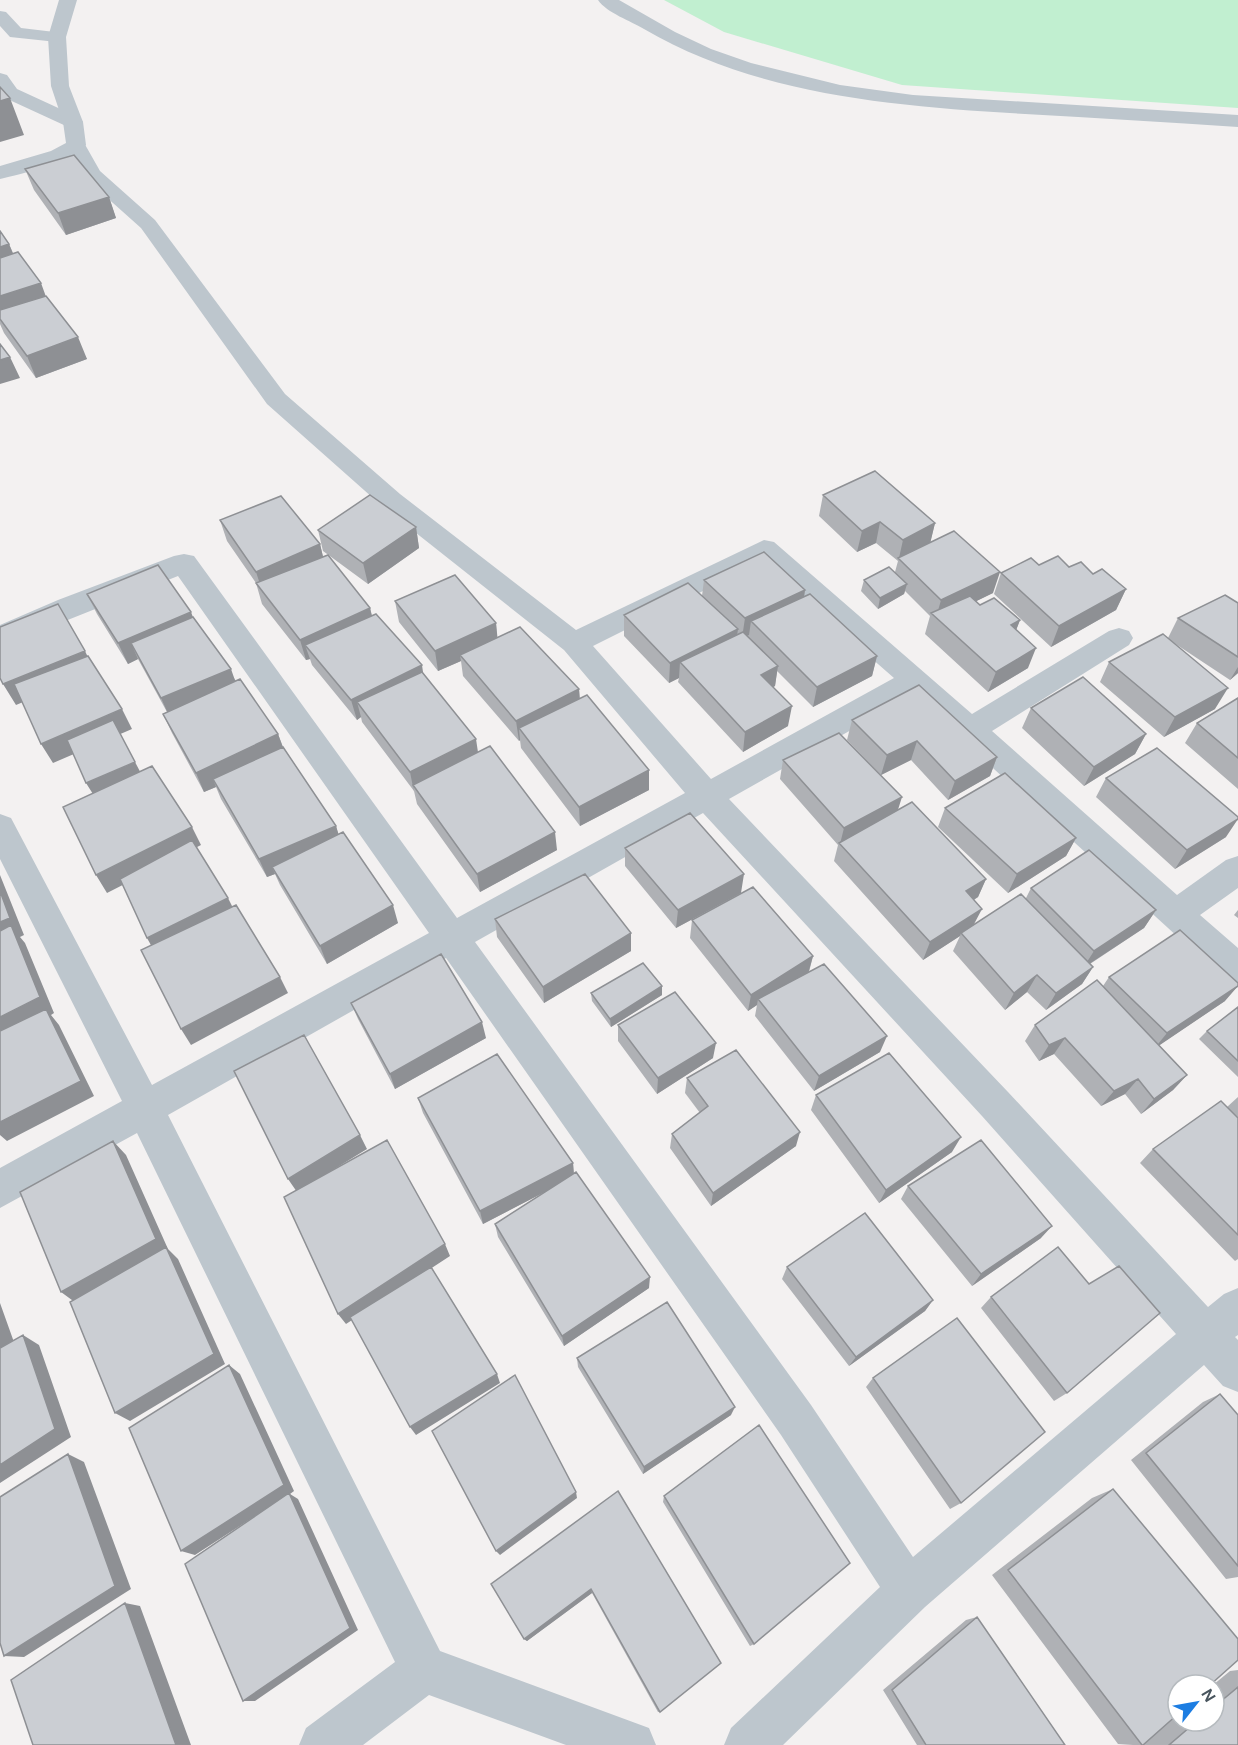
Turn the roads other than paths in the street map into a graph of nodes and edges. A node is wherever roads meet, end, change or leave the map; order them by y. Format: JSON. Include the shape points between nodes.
{"nodes":[{"id":1,"x":68,"y":0,"type":"edge"},
{"id":2,"x":607,"y":0,"type":"edge"},
{"id":3,"x":0,"y":16,"type":"edge"},
{"id":4,"x":57,"y":38,"type":"junction"},
{"id":5,"x":0,"y":80,"type":"edge"},
{"id":6,"x":1238,"y":121,"type":"edge"},
{"id":7,"x":73,"y":122,"type":"junction"},
{"id":8,"x":76,"y":145,"type":"junction"},
{"id":9,"x":0,"y":173,"type":"edge"},
{"id":10,"x":0,"y":637,"type":"edge"},
{"id":11,"x":1119,"y":638,"type":"dead end"},
{"id":12,"x":574,"y":643,"type":"junction"},
{"id":13,"x":915,"y":680,"type":"junction"},
{"id":14,"x":970,"y":730,"type":"junction"},
{"id":15,"x":706,"y":795,"type":"junction"},
{"id":16,"x":0,"y":826,"type":"edge"},
{"id":17,"x":1238,"y":870,"type":"edge"},
{"id":18,"x":1176,"y":914,"type":"junction"},
{"id":19,"x":452,"y":938,"type":"junction"},
{"id":20,"x":1238,"y":970,"type":"edge"},
{"id":21,"x":145,"y":1109,"type":"junction"},
{"id":22,"x":0,"y":1189,"type":"edge"},
{"id":23,"x":1238,"y":1308,"type":"edge"},
{"id":24,"x":1206,"y":1336,"type":"junction"},
{"id":25,"x":1238,"y":1371,"type":"edge"},
{"id":26,"x":909,"y":1591,"type":"junction"},
{"id":27,"x":424,"y":1669,"type":"junction"},
{"id":28,"x":323,"y":1745,"type":"edge"},
{"id":29,"x":632,"y":1745,"type":"edge"},
{"id":30,"x":748,"y":1745,"type":"edge"}],
"edges":[{"from":1,"to":4,"type":"street"},
{"from":2,"to":6,"type":"street","via":[[705,53],[840,91],[913,101]]},
{"from":3,"to":4,"type":"street","via":[[16,33]]},
{"from":4,"to":7,"type":"street","via":[[60,86]]},
{"from":5,"to":7,"type":"street","via":[[10,93]]},
{"from":7,"to":8,"type":"street"},
{"from":8,"to":9,"type":"street","via":[[58,155]]},
{"from":8,"to":12,"type":"street","via":[[92,174],[148,224],[276,399],[392,500]]},
{"from":10,"to":19,"type":"street","via":[[184,563]]},
{"from":11,"to":14,"type":"street"},
{"from":12,"to":13,"type":"street","via":[[764,549]]},
{"from":12,"to":15,"type":"street"},
{"from":13,"to":14,"type":"street"},
{"from":13,"to":15,"type":"street"},
{"from":14,"to":18,"type":"street"},
{"from":15,"to":19,"type":"street"},
{"from":15,"to":24,"type":"street"},
{"from":16,"to":21,"type":"street"},
{"from":17,"to":18,"type":"street"},
{"from":18,"to":20,"type":"street"},
{"from":19,"to":21,"type":"street"},
{"from":19,"to":26,"type":"street","via":[[796,1420]]},
{"from":21,"to":22,"type":"street"},
{"from":21,"to":27,"type":"street"},
{"from":23,"to":24,"type":"street"},
{"from":24,"to":25,"type":"street"},
{"from":24,"to":26,"type":"street"},
{"from":26,"to":30,"type":"street"},
{"from":27,"to":28,"type":"street"},
{"from":27,"to":29,"type":"street"}]}
